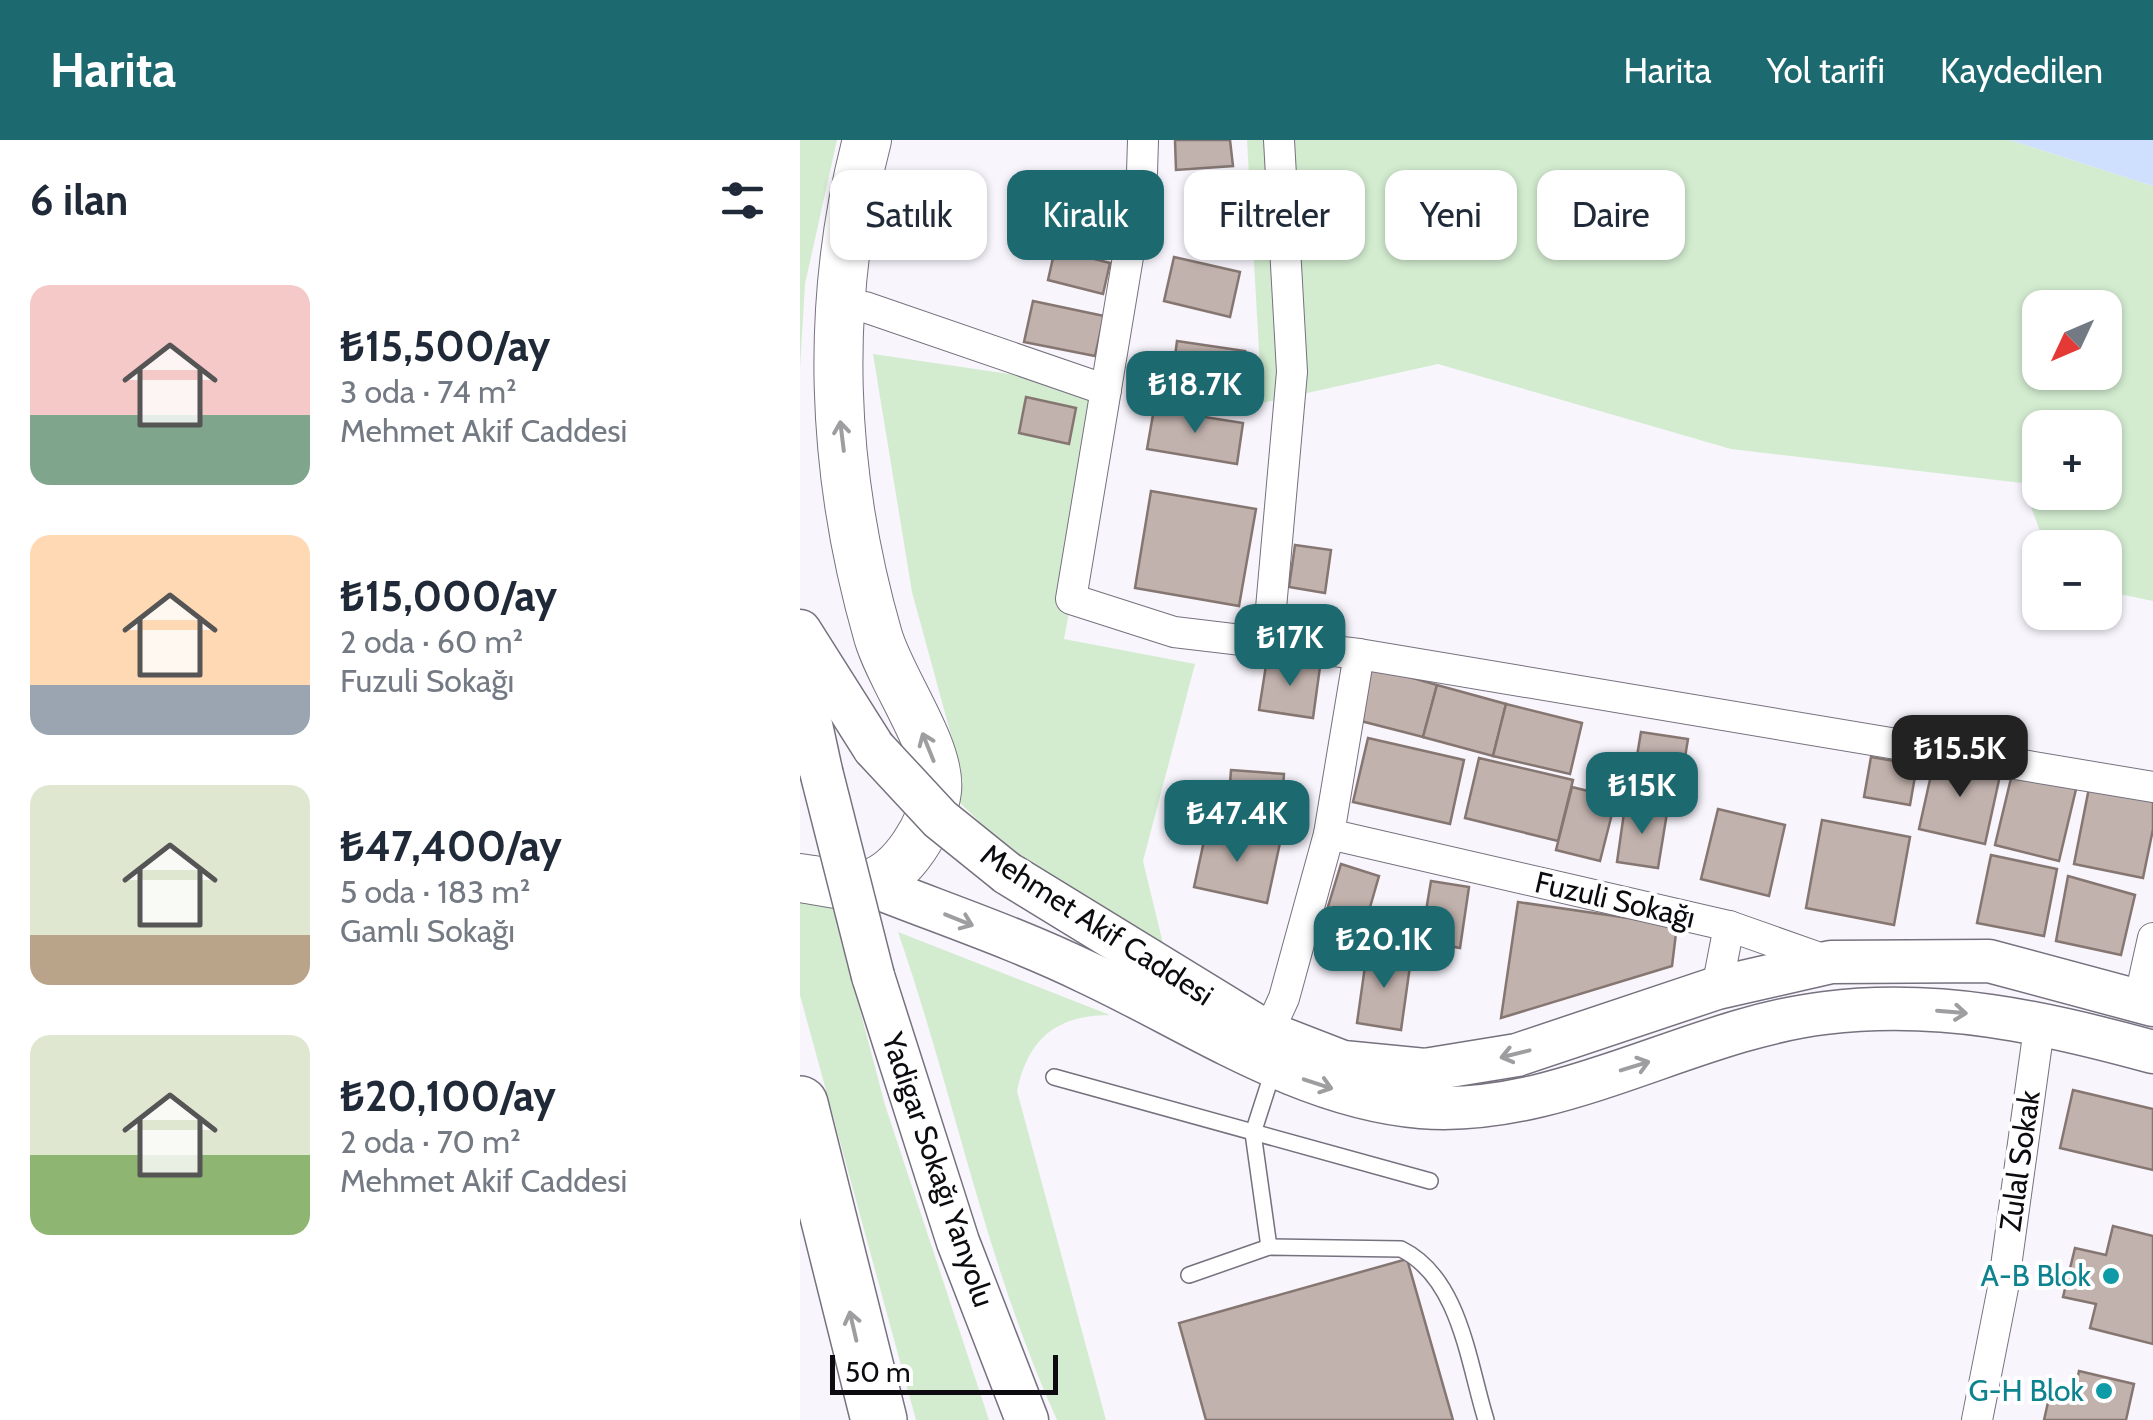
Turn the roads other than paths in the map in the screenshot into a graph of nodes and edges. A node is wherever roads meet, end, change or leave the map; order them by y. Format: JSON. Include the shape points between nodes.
{"nodes":[{"id":1,"x":867,"y":140,"type":"edge"},
{"id":2,"x":1143,"y":140,"type":"edge"},
{"id":3,"x":1279,"y":140,"type":"edge"},
{"id":4,"x":865,"y":307,"type":"dead end"},
{"id":5,"x":1106,"y":390,"type":"junction"},
{"id":6,"x":800,"y":631,"type":"edge"},
{"id":7,"x":1268,"y":642,"type":"junction"},
{"id":8,"x":1358,"y":654,"type":"junction"},
{"id":9,"x":800,"y":674,"type":"edge"},
{"id":10,"x":2153,"y":787,"type":"edge"},
{"id":11,"x":1329,"y":834,"type":"junction"},
{"id":12,"x":800,"y":878,"type":"edge"},
{"id":13,"x":868,"y":884,"type":"junction"},
{"id":14,"x":1729,"y":926,"type":"junction"},
{"id":15,"x":2153,"y":938,"type":"edge"},
{"id":16,"x":1830,"y":962,"type":"junction"},
{"id":17,"x":1717,"y":988,"type":"junction"},
{"id":18,"x":2148,"y":1010,"type":"edge"},
{"id":19,"x":2040,"y":1020,"type":"junction"},
{"id":20,"x":1272,"y":1049,"type":"junction"},
{"id":21,"x":2153,"y":1052,"type":"edge"},
{"id":22,"x":1054,"y":1077,"type":"dead end"},
{"id":23,"x":1422,"y":1089,"type":"junction"},
{"id":24,"x":800,"y":1104,"type":"edge"},
{"id":25,"x":1253,"y":1132,"type":"junction"},
{"id":26,"x":1430,"y":1181,"type":"dead end"},
{"id":27,"x":1269,"y":1247,"type":"junction"},
{"id":28,"x":1189,"y":1276,"type":"dead end"},
{"id":29,"x":880,"y":1420,"type":"edge"},
{"id":30,"x":1027,"y":1420,"type":"edge"},
{"id":31,"x":1486,"y":1420,"type":"edge"},
{"id":32,"x":1977,"y":1420,"type":"edge"}],
"edges":[{"from":13,"to":1,"type":"main road","one_way":true,"via":[[926,834],[938,788],[932,751],[879,639],[859,559],[840,420],[835,357],[841,282],[848,214]]},
{"from":2,"to":5,"type":"street"},
{"from":3,"to":7,"type":"street","via":[[1292,372]]},
{"from":4,"to":5,"type":"street"},
{"from":5,"to":7,"type":"street","via":[[1071,599],[1174,632]]},
{"from":6,"to":20,"type":"main road","name":"Mehmet Akif Caddesi","bridge":true,"via":[[874,748],[940,819],[1007,873]]},
{"from":7,"to":8,"type":"street"},
{"from":8,"to":10,"type":"street"},
{"from":8,"to":11,"type":"street"},
{"from":9,"to":30,"type":"main road","name":"Yadigar Sokağı Yanyolu","bridge":true,"via":[[873,976],[958,1242]]},
{"from":11,"to":14,"type":"street","name":"Fuzuli Sokağı"},
{"from":11,"to":20,"type":"street"},
{"from":12,"to":13,"type":"main road","name":"Mehmet Akif Caddesi"},
{"from":13,"to":20,"type":"main road","name":"Mehmet Akif Caddesi","one_way":true},
{"from":14,"to":16,"type":"street","name":"Fuzuli Sokağı"},
{"from":14,"to":17,"type":"street","name":"Fuzuli Sokağı"},
{"from":15,"to":18,"type":"street"},
{"from":16,"to":17,"type":"main road","name":"Mehmet Akif Caddesi"},
{"from":16,"to":18,"type":"main road","name":"Mehmet Akif Caddesi","via":[[1989,961]]},
{"from":17,"to":23,"type":"main road","name":"Mehmet Akif Caddesi","one_way":true},
{"from":19,"to":21,"type":"main road","name":"Mehmet Akif Caddesi"},
{"from":23,"to":19,"type":"main road","name":"Mehmet Akif Caddesi","one_way":true,"via":[[1474,1107],[1538,1096],[1823,1013],[1921,1009]]},
{"from":19,"to":32,"type":"street","name":"Zulal Sokak"},
{"from":20,"to":23,"type":"main road","name":"Mehmet Akif Caddesi","via":[[1343,1062]]},
{"from":20,"to":25,"type":"lane"},
{"from":22,"to":25,"type":"lane"},
{"from":29,"to":24,"type":"highway","one_way":true},
{"from":25,"to":26,"type":"lane"},
{"from":25,"to":27,"type":"lane"},
{"from":27,"to":28,"type":"lane"},
{"from":27,"to":31,"type":"lane","via":[[1401,1249],[1420,1258],[1446,1288]]}]}
